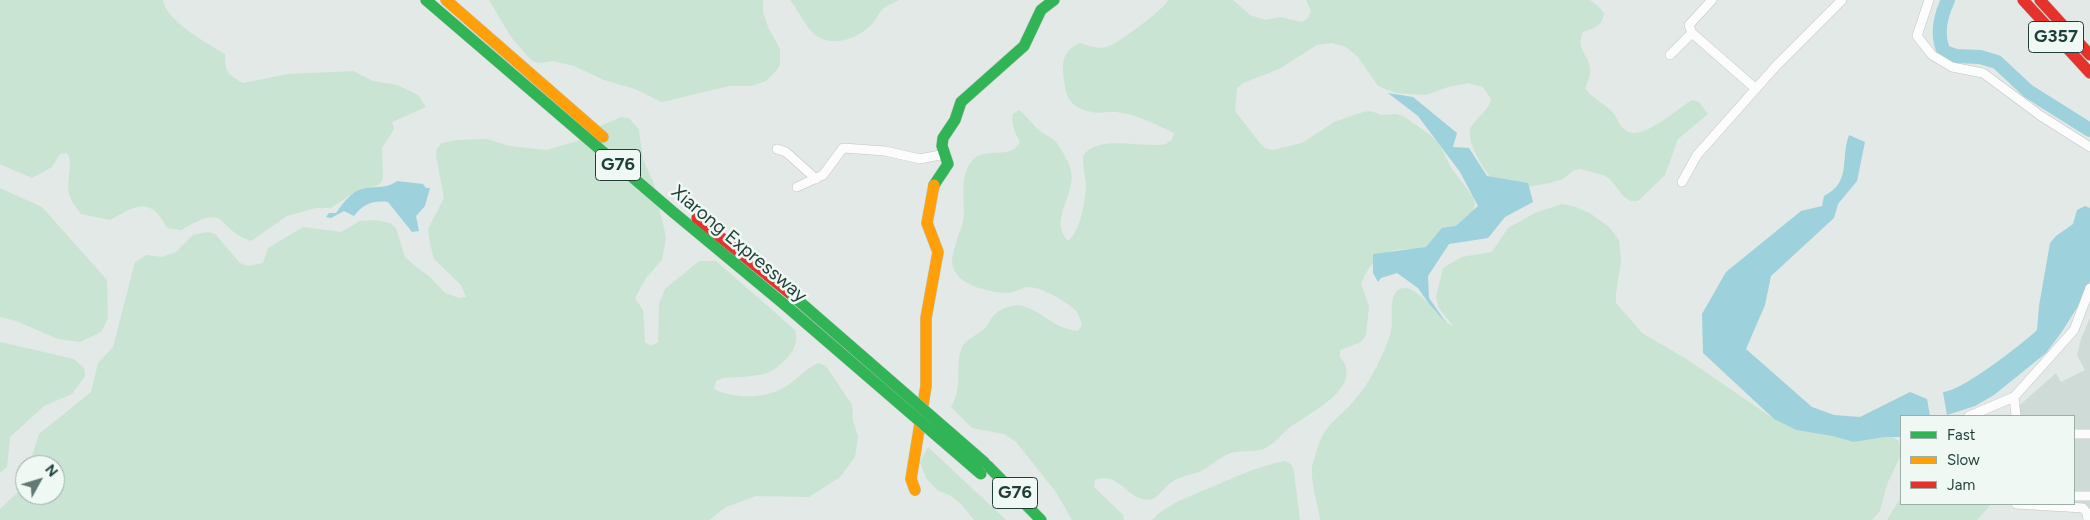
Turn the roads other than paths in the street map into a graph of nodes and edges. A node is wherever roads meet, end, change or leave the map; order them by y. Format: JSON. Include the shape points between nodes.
{"nodes":[{"id":1,"x":426,"y":0,"type":"edge"},
{"id":2,"x":446,"y":0,"type":"edge"},
{"id":3,"x":1054,"y":0,"type":"edge"},
{"id":4,"x":1712,"y":0,"type":"edge"},
{"id":5,"x":1842,"y":0,"type":"edge"},
{"id":6,"x":1929,"y":0,"type":"edge"},
{"id":7,"x":2023,"y":0,"type":"edge"},
{"id":8,"x":2040,"y":0,"type":"edge"},
{"id":9,"x":1692,"y":33,"type":"junction"},
{"id":10,"x":1670,"y":54,"type":"dead end"},
{"id":11,"x":2090,"y":55,"type":"edge"},
{"id":12,"x":2090,"y":74,"type":"edge"},
{"id":13,"x":1756,"y":89,"type":"junction"},
{"id":14,"x":2090,"y":146,"type":"edge"},
{"id":15,"x":777,"y":149,"type":"dead end"},
{"id":16,"x":945,"y":154,"type":"junction"},
{"id":17,"x":816,"y":179,"type":"junction"},
{"id":18,"x":1682,"y":182,"type":"dead end"},
{"id":19,"x":797,"y":187,"type":"dead end"},
{"id":20,"x":2090,"y":288,"type":"edge"},
{"id":21,"x":789,"y":300,"type":"junction"},
{"id":22,"x":2014,"y":397,"type":"junction"},
{"id":23,"x":1971,"y":415,"type":"edge"},
{"id":24,"x":2016,"y":415,"type":"edge"},
{"id":25,"x":2075,"y":434,"type":"edge"},
{"id":26,"x":2090,"y":434,"type":"edge"},
{"id":27,"x":985,"y":470,"type":"junction"},
{"id":28,"x":915,"y":490,"type":"dead end"},
{"id":29,"x":2075,"y":496,"type":"edge"},
{"id":30,"x":2090,"y":496,"type":"edge"},
{"id":31,"x":2033,"y":505,"type":"edge"},
{"id":32,"x":1026,"y":520,"type":"edge"},
{"id":33,"x":1041,"y":520,"type":"edge"},
{"id":34,"x":2088,"y":520,"type":"edge"}],
"edges":[{"from":1,"to":21,"type":"main road","name":"Xiarong Expressway","number":"G76","via":[[673,212],[758,281]]},
{"from":2,"to":21,"type":"main road","name":"Xiarong Expressway","number":"G76","via":[[678,203],[766,272]]},
{"from":3,"to":16,"type":"main road","via":[[1041,10],[1024,46],[961,102],[955,120],[943,138]]},
{"from":4,"to":9,"type":"street","via":[[1689,26]]},
{"from":5,"to":13,"type":"street"},
{"from":6,"to":14,"type":"street","via":[[1917,36],[1932,55],[1952,67],[1983,73],[2041,116]]},
{"from":7,"to":12,"type":"main road","number":"G357"},
{"from":8,"to":11,"type":"main road","number":"G357"},
{"from":9,"to":10,"type":"street"},
{"from":9,"to":13,"type":"street"},
{"from":13,"to":18,"type":"street","via":[[1697,154]]},
{"from":15,"to":17,"type":"street","via":[[786,152]]},
{"from":16,"to":17,"type":"street","via":[[920,159],[885,151],[843,148],[823,175]]},
{"from":16,"to":28,"type":"main road","via":[[948,164],[932,188],[927,223],[938,252],[926,318],[926,386],[911,479]]},
{"from":17,"to":19,"type":"street"},
{"from":20,"to":22,"type":"street","via":[[2074,330]]},
{"from":21,"to":27,"type":"main road","name":"Xiarong Expressway","number":"G76","bridge":true},
{"from":22,"to":23,"type":"street"},
{"from":22,"to":24,"type":"street"},
{"from":25,"to":26,"type":"street"},
{"from":27,"to":32,"type":"main road","name":"Xiarong Expressway","number":"G76"},
{"from":27,"to":33,"type":"main road","name":"Xiarong Expressway","number":"G76"},
{"from":29,"to":30,"type":"street"},
{"from":31,"to":34,"type":"street","via":[[2083,508],[2088,513]]}]}
